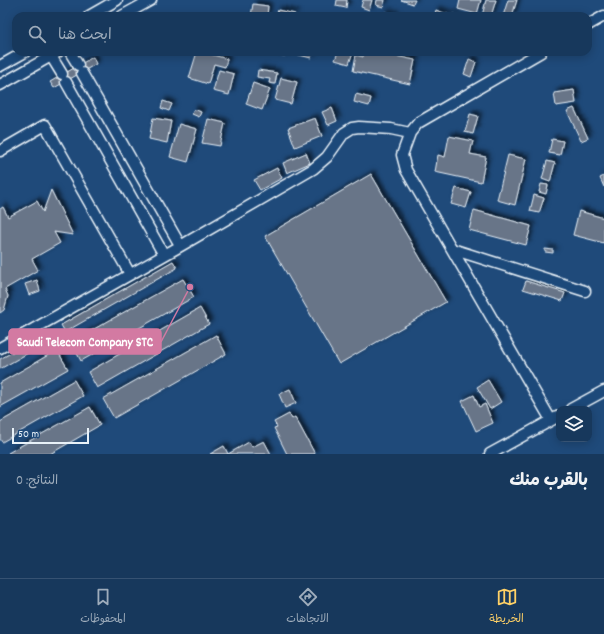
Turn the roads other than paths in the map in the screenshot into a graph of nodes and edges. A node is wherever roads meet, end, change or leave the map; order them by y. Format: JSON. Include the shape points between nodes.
{"nodes":[{"id":1,"x":117,"y":0,"type":"edge"},
{"id":2,"x":151,"y":0,"type":"edge"},
{"id":3,"x":96,"y":12,"type":"edge"},
{"id":4,"x":129,"y":12,"type":"edge"},
{"id":5,"x":604,"y":16,"type":"edge"},
{"id":6,"x":592,"y":23,"type":"edge"},
{"id":7,"x":19,"y":56,"type":"edge"},
{"id":8,"x":51,"y":56,"type":"edge"},
{"id":9,"x":56,"y":56,"type":"edge"},
{"id":10,"x":72,"y":56,"type":"edge"},
{"id":11,"x":534,"y":56,"type":"edge"},
{"id":12,"x":0,"y":66,"type":"edge"},
{"id":13,"x":0,"y":85,"type":"edge"},
{"id":14,"x":410,"y":133,"type":"junction"},
{"id":15,"x":0,"y":151,"type":"edge"},
{"id":16,"x":180,"y":245,"type":"junction"},
{"id":17,"x":452,"y":249,"type":"junction"},
{"id":18,"x":164,"y":255,"type":"junction"},
{"id":19,"x":130,"y":274,"type":"junction"},
{"id":20,"x":585,"y":291,"type":"dead end"},
{"id":21,"x":0,"y":348,"type":"edge"},
{"id":22,"x":604,"y":391,"type":"edge"},
{"id":23,"x":576,"y":406,"type":"edge"},
{"id":24,"x":555,"y":418,"type":"edge"},
{"id":25,"x":490,"y":454,"type":"edge"}],
"edges":[{"from":1,"to":3,"type":"street"},
{"from":2,"to":4,"type":"street"},
{"from":5,"to":6,"type":"street"},
{"from":7,"to":12,"type":"street"},
{"from":8,"to":13,"type":"street"},
{"from":9,"to":18,"type":"street","via":[[64,78]]},
{"from":10,"to":16,"type":"street"},
{"from":11,"to":14,"type":"street","via":[[418,123]]},
{"from":14,"to":16,"type":"street","via":[[391,129],[352,128],[344,133],[327,157],[313,169]]},
{"from":14,"to":17,"type":"street","via":[[402,155],[406,170]]},
{"from":15,"to":19,"type":"street","via":[[45,125]]},
{"from":16,"to":18,"type":"street"},
{"from":17,"to":20,"type":"street"},
{"from":17,"to":24,"type":"street"},
{"from":18,"to":19,"type":"street"},
{"from":19,"to":21,"type":"street"},
{"from":22,"to":23,"type":"street"},
{"from":24,"to":25,"type":"street"}]}
